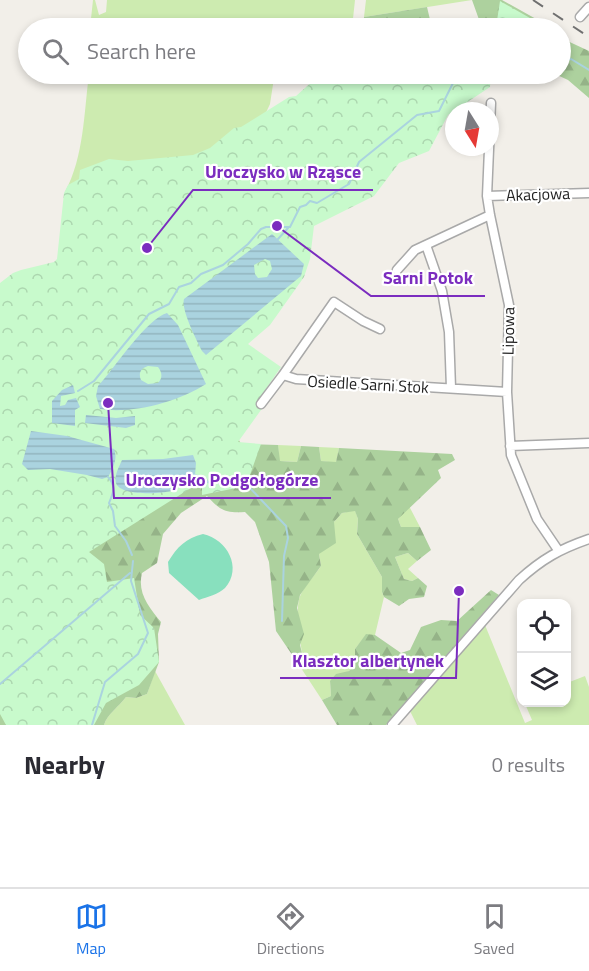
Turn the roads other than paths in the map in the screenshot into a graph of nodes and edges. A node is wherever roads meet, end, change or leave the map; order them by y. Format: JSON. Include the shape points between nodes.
{"nodes":[{"id":1,"x":589,"y":7,"type":"edge"},
{"id":2,"x":580,"y":17,"type":"dead end"},
{"id":3,"x":490,"y":156,"type":"edge"},
{"id":4,"x":589,"y":193,"type":"edge"},
{"id":5,"x":488,"y":196,"type":"junction"},
{"id":6,"x":489,"y":215,"type":"junction"},
{"id":7,"x":426,"y":245,"type":"junction"},
{"id":8,"x":397,"y":270,"type":"dead end"},
{"id":9,"x":380,"y":329,"type":"dead end"},
{"id":10,"x":283,"y":375,"type":"junction"},
{"id":11,"x":451,"y":388,"type":"junction"},
{"id":12,"x":507,"y":392,"type":"junction"},
{"id":13,"x":261,"y":404,"type":"dead end"},
{"id":14,"x":589,"y":443,"type":"edge"},
{"id":15,"x":510,"y":446,"type":"junction"},
{"id":16,"x":589,"y":539,"type":"edge"},
{"id":17,"x":558,"y":550,"type":"junction"},
{"id":18,"x":392,"y":725,"type":"edge"}],
"edges":[{"from":1,"to":2,"type":"street"},
{"from":3,"to":5,"type":"street","name":"Lipowa"},
{"from":4,"to":5,"type":"street","name":"Akacjowa"},
{"from":5,"to":6,"type":"street","name":"Lipowa"},
{"from":6,"to":7,"type":"street"},
{"from":6,"to":12,"type":"street","name":"Lipowa","via":[[509,305]]},
{"from":7,"to":8,"type":"street","via":[[415,250]]},
{"from":7,"to":11,"type":"street","name":"Osiedle Sarni Stok","via":[[442,291],[449,332]]},
{"from":9,"to":10,"type":"street","name":"Osiedle Sarni Stok","via":[[334,302]]},
{"from":10,"to":11,"type":"street","name":"Osiedle Sarni Stok","via":[[296,380]]},
{"from":10,"to":13,"type":"street"},
{"from":11,"to":12,"type":"street","name":"Osiedle Sarni Stok"},
{"from":12,"to":15,"type":"street","name":"Lipowa"},
{"from":14,"to":15,"type":"street"},
{"from":15,"to":17,"type":"street","name":"Lipowa","via":[[534,513]]},
{"from":16,"to":17,"type":"street"},
{"from":17,"to":18,"type":"street","via":[[519,580]]}]}
